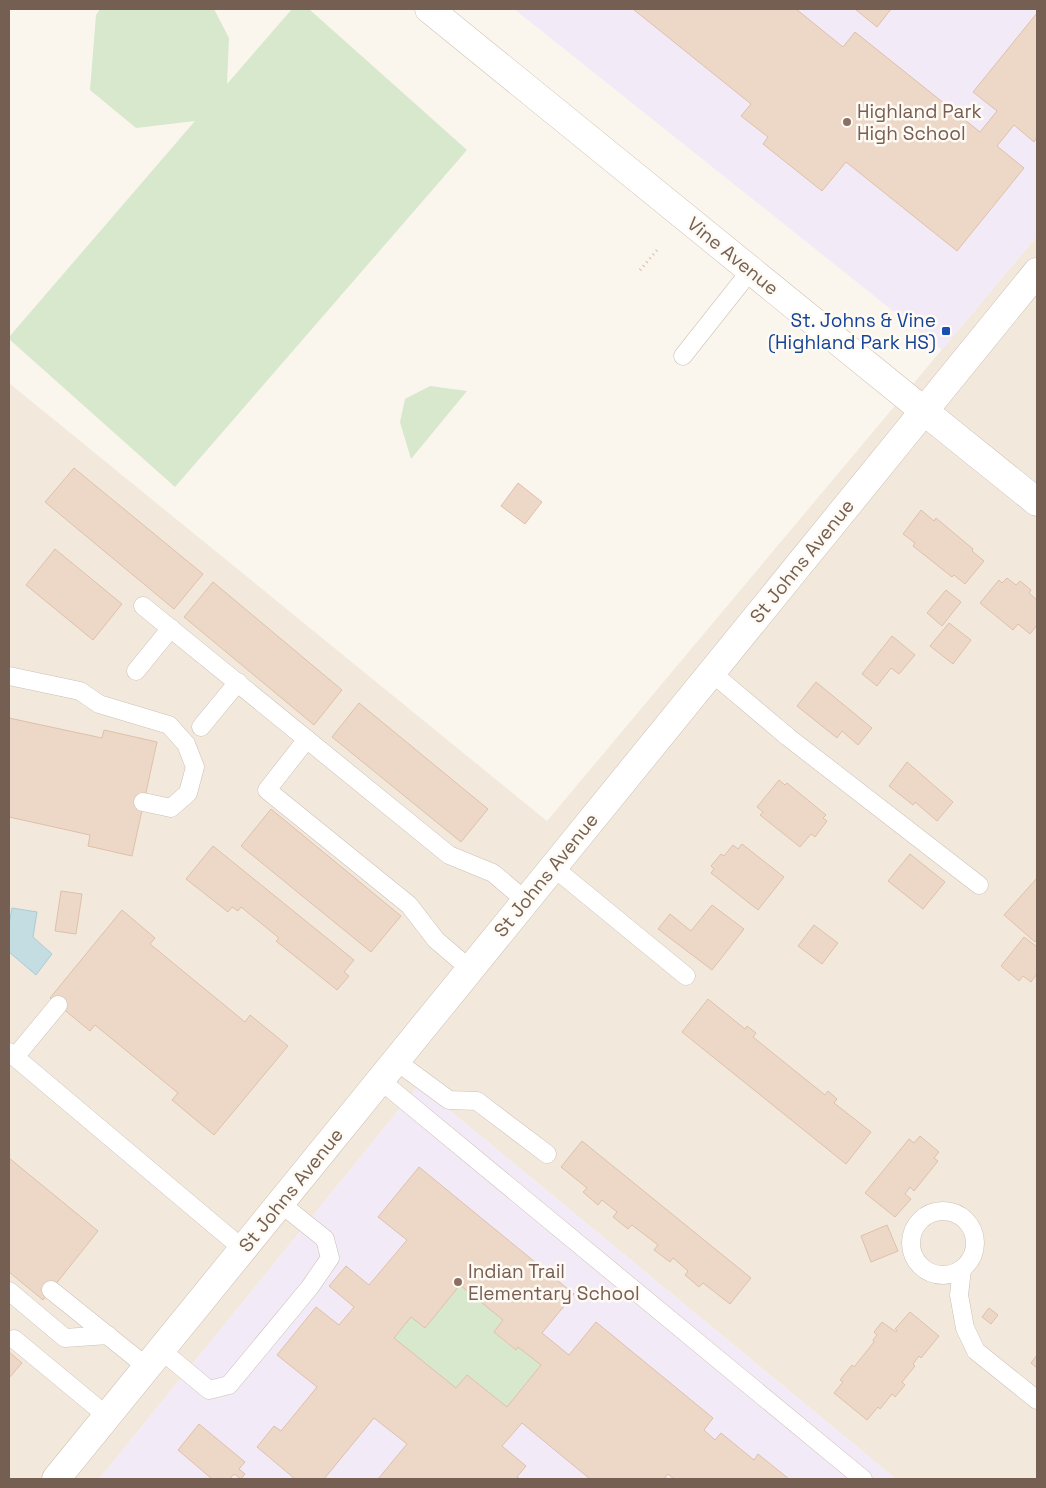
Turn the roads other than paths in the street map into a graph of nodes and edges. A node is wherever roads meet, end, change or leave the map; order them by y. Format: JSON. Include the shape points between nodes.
{"nodes":[{"id":1,"x":428,"y":9,"type":"edge"},
{"id":2,"x":751,"y":270,"type":"junction"},
{"id":3,"x":1037,"y":272,"type":"edge"},
{"id":4,"x":683,"y":356,"type":"dead end"},
{"id":5,"x":924,"y":411,"type":"junction"},
{"id":6,"x":1037,"y":502,"type":"edge"},
{"id":7,"x":143,"y":606,"type":"dead end"},
{"id":8,"x":170,"y":628,"type":"junction"},
{"id":9,"x":136,"y":671,"type":"dead end"},
{"id":10,"x":711,"y":672,"type":"junction"},
{"id":11,"x":9,"y":676,"type":"edge"},
{"id":12,"x":238,"y":682,"type":"junction"},
{"id":13,"x":201,"y":727,"type":"dead end"},
{"id":14,"x":307,"y":739,"type":"junction"},
{"id":15,"x":143,"y":802,"type":"dead end"},
{"id":16,"x":553,"y":868,"type":"junction"},
{"id":17,"x":979,"y":885,"type":"dead end"},
{"id":18,"x":526,"y":901,"type":"junction"},
{"id":19,"x":470,"y":969,"type":"junction"},
{"id":20,"x":686,"y":976,"type":"dead end"},
{"id":21,"x":58,"y":1005,"type":"dead end"},
{"id":22,"x":12,"y":1054,"type":"edge"},
{"id":23,"x":388,"y":1070,"type":"junction"},
{"id":24,"x":547,"y":1154,"type":"dead end"},
{"id":25,"x":280,"y":1203,"type":"junction"},
{"id":26,"x":243,"y":1249,"type":"junction"},
{"id":27,"x":962,"y":1269,"type":"dead end"},
{"id":28,"x":51,"y":1290,"type":"dead end"},
{"id":29,"x":9,"y":1291,"type":"edge"},
{"id":30,"x":108,"y":1335,"type":"junction"},
{"id":31,"x":14,"y":1338,"type":"dead end"},
{"id":32,"x":154,"y":1359,"type":"junction"},
{"id":33,"x":1037,"y":1400,"type":"edge"},
{"id":34,"x":107,"y":1416,"type":"junction"},
{"id":35,"x":56,"y":1479,"type":"edge"},
{"id":36,"x":863,"y":1479,"type":"edge"}],
"edges":[{"from":1,"to":2,"type":"street","name":"Vine Avenue"},
{"from":2,"to":4,"type":"lane"},
{"from":2,"to":5,"type":"street","name":"Vine Avenue"},
{"from":3,"to":5,"type":"street","name":"St Johns Avenue"},
{"from":5,"to":6,"type":"street","name":"Vine Avenue"},
{"from":5,"to":10,"type":"street","name":"St Johns Avenue"},
{"from":7,"to":8,"type":"lane"},
{"from":8,"to":9,"type":"lane"},
{"from":8,"to":12,"type":"lane"},
{"from":10,"to":16,"type":"street","name":"St Johns Avenue"},
{"from":10,"to":17,"type":"lane","via":[[788,737]]},
{"from":11,"to":15,"type":"lane","via":[[80,691],[99,704],[169,725],[186,744],[195,767],[188,793],[171,808]]},
{"from":12,"to":13,"type":"lane"},
{"from":12,"to":14,"type":"lane"},
{"from":14,"to":18,"type":"lane","via":[[449,855],[492,873]]},
{"from":14,"to":19,"type":"lane","via":[[268,790],[409,905],[436,940]]},
{"from":16,"to":18,"type":"street","name":"St Johns Avenue"},
{"from":16,"to":20,"type":"lane"},
{"from":18,"to":19,"type":"street","name":"St Johns Avenue"},
{"from":19,"to":23,"type":"street","name":"St Johns Avenue"},
{"from":21,"to":22,"type":"lane"},
{"from":22,"to":26,"type":"lane"},
{"from":23,"to":24,"type":"lane","via":[[449,1100],[477,1101]]},
{"from":23,"to":25,"type":"street","name":"St Johns Avenue"},
{"from":23,"to":36,"type":"lane"},
{"from":25,"to":26,"type":"street","name":"St Johns Avenue"},
{"from":25,"to":32,"type":"lane","via":[[324,1239],[330,1258],[310,1287],[229,1385],[209,1390]]},
{"from":26,"to":32,"type":"street","name":"St Johns Avenue"},
{"from":27,"to":33,"type":"lane","via":[[959,1295],[965,1328],[976,1351]]},
{"from":28,"to":30,"type":"lane"},
{"from":29,"to":30,"type":"lane","via":[[65,1338]]},
{"from":30,"to":32,"type":"lane"},
{"from":31,"to":34,"type":"lane"},
{"from":32,"to":34,"type":"street","name":"St Johns Avenue"},
{"from":34,"to":35,"type":"street","name":"St Johns Avenue"}]}
